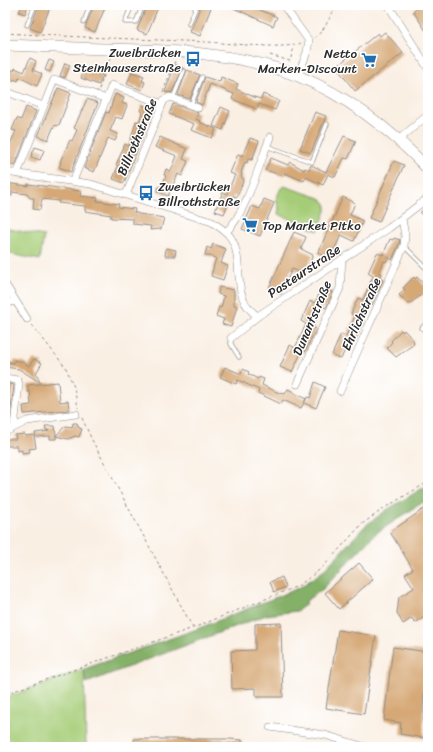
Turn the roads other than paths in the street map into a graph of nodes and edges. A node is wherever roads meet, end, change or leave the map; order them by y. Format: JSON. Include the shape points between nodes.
{"nodes":[{"id":1,"x":35,"y":5,"type":"edge"},
{"id":2,"x":90,"y":5,"type":"edge"},
{"id":3,"x":132,"y":5,"type":"edge"},
{"id":4,"x":143,"y":5,"type":"edge"},
{"id":5,"x":197,"y":5,"type":"edge"},
{"id":6,"x":283,"y":5,"type":"edge"},
{"id":7,"x":388,"y":5,"type":"edge"},
{"id":8,"x":84,"y":22,"type":"dead end"},
{"id":9,"x":189,"y":24,"type":"dead end"},
{"id":10,"x":27,"y":25,"type":"dead end"},
{"id":11,"x":5,"y":45,"type":"edge"},
{"id":12,"x":428,"y":68,"type":"edge"},
{"id":13,"x":184,"y":71,"type":"dead end"},
{"id":14,"x":298,"y":76,"type":"junction"},
{"id":15,"x":202,"y":77,"type":"dead end"},
{"id":16,"x":5,"y":91,"type":"edge"},
{"id":17,"x":172,"y":98,"type":"junction"},
{"id":18,"x":106,"y":99,"type":"junction"},
{"id":19,"x":163,"y":102,"type":"junction"},
{"id":20,"x":190,"y":105,"type":"junction"},
{"id":21,"x":43,"y":106,"type":"junction"},
{"id":22,"x":198,"y":108,"type":"dead end"},
{"id":23,"x":428,"y":115,"type":"edge"},
{"id":24,"x":327,"y":124,"type":"dead end"},
{"id":25,"x":270,"y":138,"type":"dead end"},
{"id":26,"x":397,"y":141,"type":"junction"},
{"id":27,"x":266,"y":146,"type":"junction"},
{"id":28,"x":428,"y":169,"type":"edge"},
{"id":29,"x":5,"y":172,"type":"edge"},
{"id":30,"x":17,"y":174,"type":"junction"},
{"id":31,"x":73,"y":181,"type":"junction"},
{"id":32,"x":126,"y":195,"type":"junction"},
{"id":33,"x":428,"y":198,"type":"edge"},
{"id":34,"x":402,"y":219,"type":"junction"},
{"id":35,"x":226,"y":232,"type":"junction"},
{"id":36,"x":404,"y":246,"type":"junction"},
{"id":37,"x":342,"y":259,"type":"junction"},
{"id":38,"x":428,"y":270,"type":"edge"},
{"id":39,"x":5,"y":284,"type":"edge"},
{"id":40,"x":15,"y":301,"type":"junction"},
{"id":41,"x":5,"y":304,"type":"edge"},
{"id":42,"x":258,"y":316,"type":"junction"},
{"id":43,"x":27,"y":318,"type":"road end"},
{"id":44,"x":428,"y":322,"type":"edge"},
{"id":45,"x":428,"y":334,"type":"edge"},
{"id":46,"x":231,"y":338,"type":"joint"},
{"id":47,"x":239,"y":357,"type":"dead end"},
{"id":48,"x":5,"y":378,"type":"edge"},
{"id":49,"x":297,"y":384,"type":"dead end"},
{"id":50,"x":340,"y":391,"type":"dead end"},
{"id":51,"x":76,"y":414,"type":"dead end"},
{"id":52,"x":14,"y":426,"type":"junction"},
{"id":53,"x":5,"y":432,"type":"edge"},
{"id":54,"x":270,"y":727,"type":"dead end"},
{"id":55,"x":364,"y":747,"type":"edge"}],
"edges":[{"from":1,"to":10,"type":"lane"},
{"from":2,"to":8,"type":"lane"},
{"from":3,"to":4,"type":"lane","via":[[126,22],[136,22]]},
{"from":5,"to":9,"type":"lane"},
{"from":6,"to":14,"type":"street","via":[[308,39],[307,52]]},
{"from":7,"to":12,"type":"street"},
{"from":11,"to":14,"type":"main road","via":[[177,52],[246,61]]},
{"from":13,"to":17,"type":"lane"},
{"from":14,"to":26,"type":"main road","via":[[340,96],[366,113]]},
{"from":15,"to":20,"type":"lane"},
{"from":16,"to":21,"type":"street"},
{"from":17,"to":19,"type":"street","name":"Billrothstraße"},
{"from":17,"to":20,"type":"street","name":"Billrothstraße"},
{"from":18,"to":19,"type":"street","via":[[112,85]]},
{"from":18,"to":21,"type":"street","via":[[57,80],[52,82]]},
{"from":18,"to":31,"type":"street"},
{"from":19,"to":32,"type":"street","name":"Billrothstraße"},
{"from":20,"to":22,"type":"street","name":"Billrothstraße"},
{"from":21,"to":30,"type":"street"},
{"from":23,"to":26,"type":"street"},
{"from":24,"to":27,"type":"lane","via":[[312,162]]},
{"from":25,"to":27,"type":"street"},
{"from":26,"to":28,"type":"main road"},
{"from":27,"to":35,"type":"street","via":[[240,215]]},
{"from":29,"to":30,"type":"street"},
{"from":30,"to":31,"type":"street"},
{"from":31,"to":32,"type":"street"},
{"from":32,"to":35,"type":"street","via":[[212,222]]},
{"from":33,"to":34,"type":"street","name":"Pasteurstraße"},
{"from":34,"to":36,"type":"street","name":"Ehrlichstraße","via":[[406,236]]},
{"from":34,"to":37,"type":"street","name":"Pasteurstraße"},
{"from":35,"to":42,"type":"street","via":[[237,254],[242,297],[246,305]]},
{"from":36,"to":38,"type":"lane"},
{"from":36,"to":50,"type":"street","name":"Ehrlichstraße"},
{"from":37,"to":42,"type":"street","name":"Pasteurstraße"},
{"from":37,"to":49,"type":"street","name":"Dunantstraße","via":[[340,288]]},
{"from":39,"to":40,"type":"street"},
{"from":40,"to":41,"type":"street"},
{"from":40,"to":43,"type":"street"},
{"from":42,"to":46,"type":"street","name":"Pasteurstraße"},
{"from":44,"to":45,"type":"lane","via":[[422,328]]},
{"from":46,"to":47,"type":"lane","name":"Pasteurstraße","via":[[231,344]]},
{"from":48,"to":52,"type":"street","via":[[17,380],[20,384]]},
{"from":51,"to":52,"type":"street","via":[[27,421]]},
{"from":52,"to":53,"type":"street"},
{"from":54,"to":55,"type":"street","via":[[325,735]]}]}
